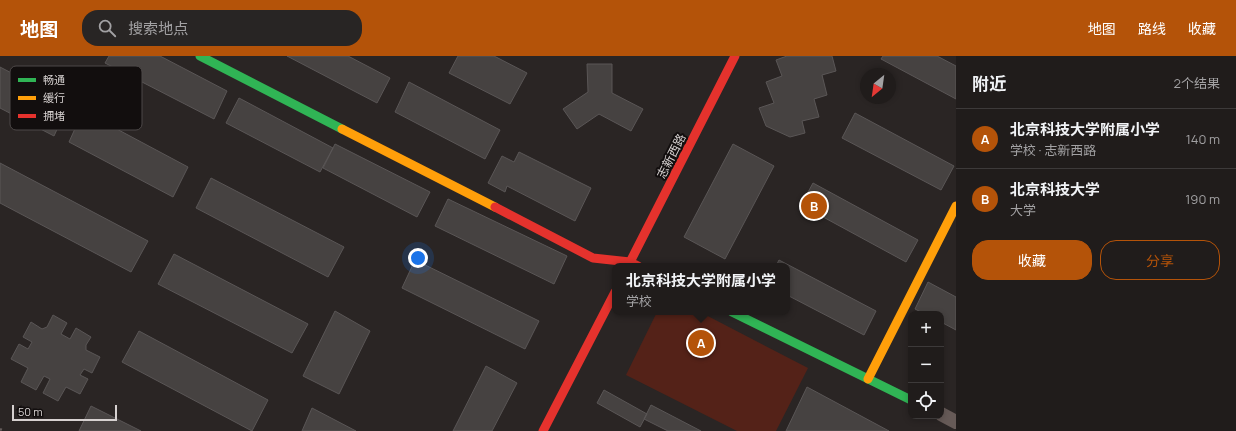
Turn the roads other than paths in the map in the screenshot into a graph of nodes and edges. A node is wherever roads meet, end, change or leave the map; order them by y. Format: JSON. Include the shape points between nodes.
{"nodes":[{"id":1,"x":200,"y":56,"type":"edge"},
{"id":2,"x":735,"y":56,"type":"edge"},
{"id":3,"x":956,"y":206,"type":"edge"},
{"id":4,"x":621,"y":263,"type":"edge"},
{"id":5,"x":633,"y":263,"type":"edge"},
{"id":6,"x":612,"y":298,"type":"edge"},
{"id":7,"x":738,"y":315,"type":"edge"},
{"id":8,"x":868,"y":379,"type":"junction"},
{"id":9,"x":908,"y":399,"type":"edge"},
{"id":10,"x":944,"y":416,"type":"edge"},
{"id":11,"x":956,"y":422,"type":"edge"},
{"id":12,"x":543,"y":431,"type":"edge"}],
"edges":[{"from":1,"to":4,"type":"street","via":[[592,258]]},
{"from":2,"to":5,"type":"street","name":"志新西路"},
{"from":3,"to":8,"type":"street"},
{"from":6,"to":12,"type":"street"},
{"from":7,"to":8,"type":"street"},
{"from":8,"to":9,"type":"street"},
{"from":10,"to":11,"type":"street"}]}
